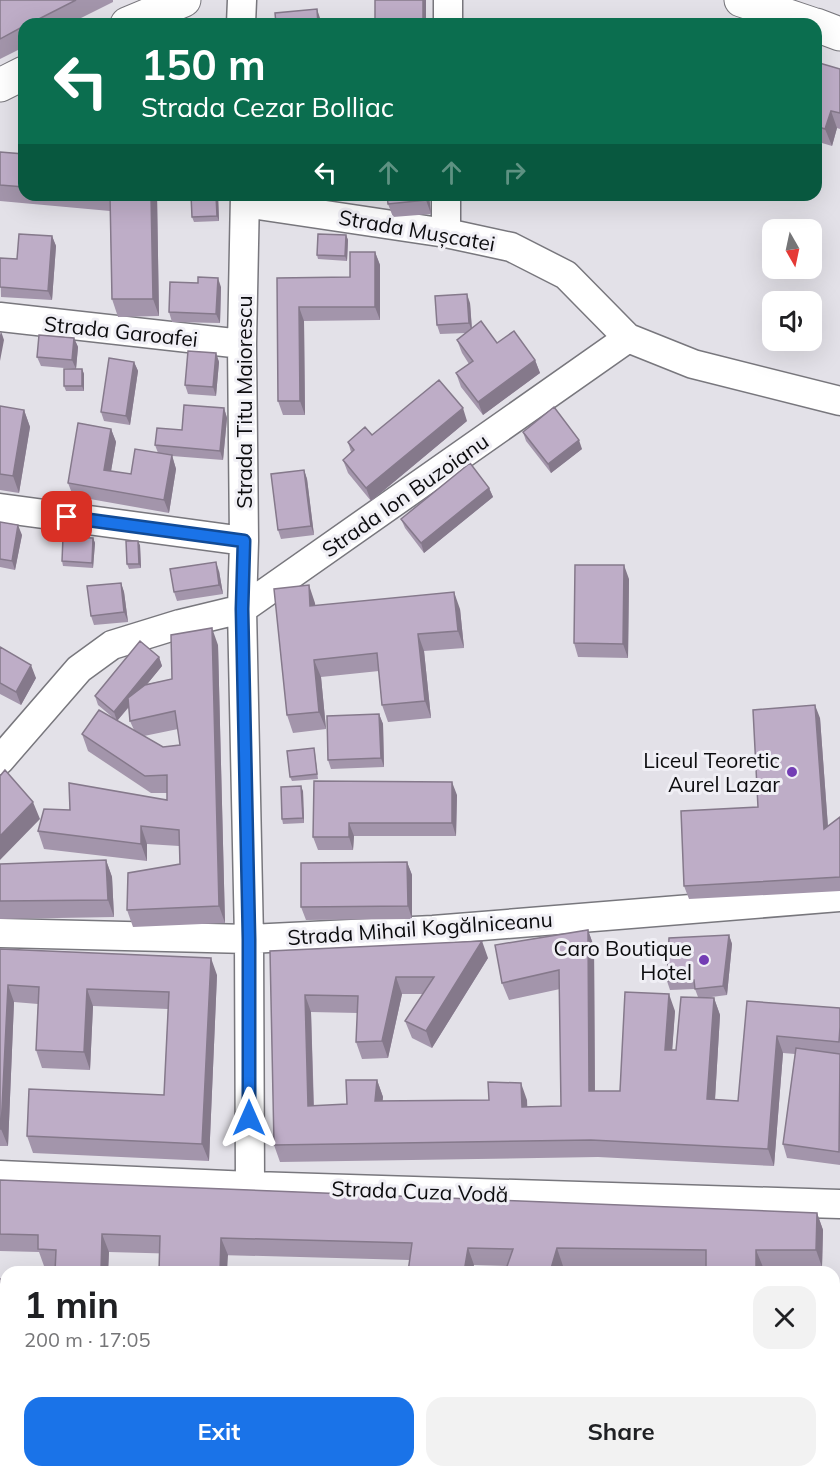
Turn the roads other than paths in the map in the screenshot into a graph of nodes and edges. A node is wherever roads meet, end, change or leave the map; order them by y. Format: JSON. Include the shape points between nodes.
{"nodes":[{"id":1,"x":184,"y":0,"type":"edge"},
{"id":2,"x":242,"y":0,"type":"edge"},
{"id":3,"x":448,"y":0,"type":"edge"},
{"id":4,"x":741,"y":0,"type":"edge"},
{"id":5,"x":132,"y":16,"type":"edge"},
{"id":6,"x":241,"y":18,"type":"edge"},
{"id":7,"x":448,"y":18,"type":"edge"},
{"id":8,"x":794,"y":18,"type":"edge"},
{"id":9,"x":822,"y":27,"type":"edge"},
{"id":10,"x":840,"y":33,"type":"edge"},
{"id":11,"x":18,"y":76,"type":"edge"},
{"id":12,"x":0,"y":85,"type":"edge"},
{"id":13,"x":245,"y":201,"type":"edge"},
{"id":14,"x":257,"y":201,"type":"edge"},
{"id":15,"x":446,"y":201,"type":"edge"},
{"id":16,"x":446,"y":232,"type":"junction"},
{"id":17,"x":0,"y":317,"type":"edge"},
{"id":18,"x":628,"y":338,"type":"junction"},
{"id":19,"x":242,"y":344,"type":"junction"},
{"id":20,"x":840,"y":401,"type":"edge"},
{"id":21,"x":0,"y":508,"type":"edge"},
{"id":22,"x":244,"y":541,"type":"junction"},
{"id":23,"x":242,"y":609,"type":"junction"},
{"id":24,"x":6,"y":743,"type":"edge"},
{"id":25,"x":840,"y":897,"type":"edge"},
{"id":26,"x":0,"y":933,"type":"edge"},
{"id":27,"x":249,"y":939,"type":"junction"},
{"id":28,"x":0,"y":1175,"type":"edge"},
{"id":29,"x":250,"y":1186,"type":"junction"},
{"id":30,"x":840,"y":1204,"type":"edge"}],
"edges":[{"from":1,"to":5,"type":"main road"},
{"from":2,"to":6,"type":"street"},
{"from":3,"to":7,"type":"street"},
{"from":4,"to":8,"type":"main road"},
{"from":9,"to":10,"type":"main road"},
{"from":11,"to":12,"type":"main road"},
{"from":13,"to":19,"type":"street","name":"Strada Titu Maiorescu"},
{"from":14,"to":16,"type":"street","name":"Strada Mușcatei"},
{"from":15,"to":16,"type":"street"},
{"from":16,"to":18,"type":"street","name":"Strada Mușcatei","via":[[511,246],[566,275]]},
{"from":17,"to":19,"type":"street","name":"Strada Garoafei"},
{"from":18,"to":20,"type":"street","via":[[693,364]]},
{"from":18,"to":23,"type":"street","name":"Strada Ion Buzoianu"},
{"from":19,"to":22,"type":"street","name":"Strada Titu Maiorescu"},
{"from":21,"to":22,"type":"street"},
{"from":22,"to":23,"type":"street","name":"Strada Titu Maiorescu"},
{"from":23,"to":24,"type":"street","name":"Strada Ion Buzoianu","via":[[112,645],[80,669]]},
{"from":23,"to":27,"type":"street","name":"Strada Titu Maiorescu"},
{"from":25,"to":27,"type":"street","name":"Strada Mihail Kogălniceanu","via":[[433,930]]},
{"from":26,"to":27,"type":"street","name":"Strada Mihail Kogălniceanu"},
{"from":27,"to":29,"type":"street","name":"Strada Titu Maiorescu"},
{"from":28,"to":29,"type":"street","name":"Strada Cuza Vodă"},
{"from":29,"to":30,"type":"street","name":"Strada Cuza Vodă"}]}
